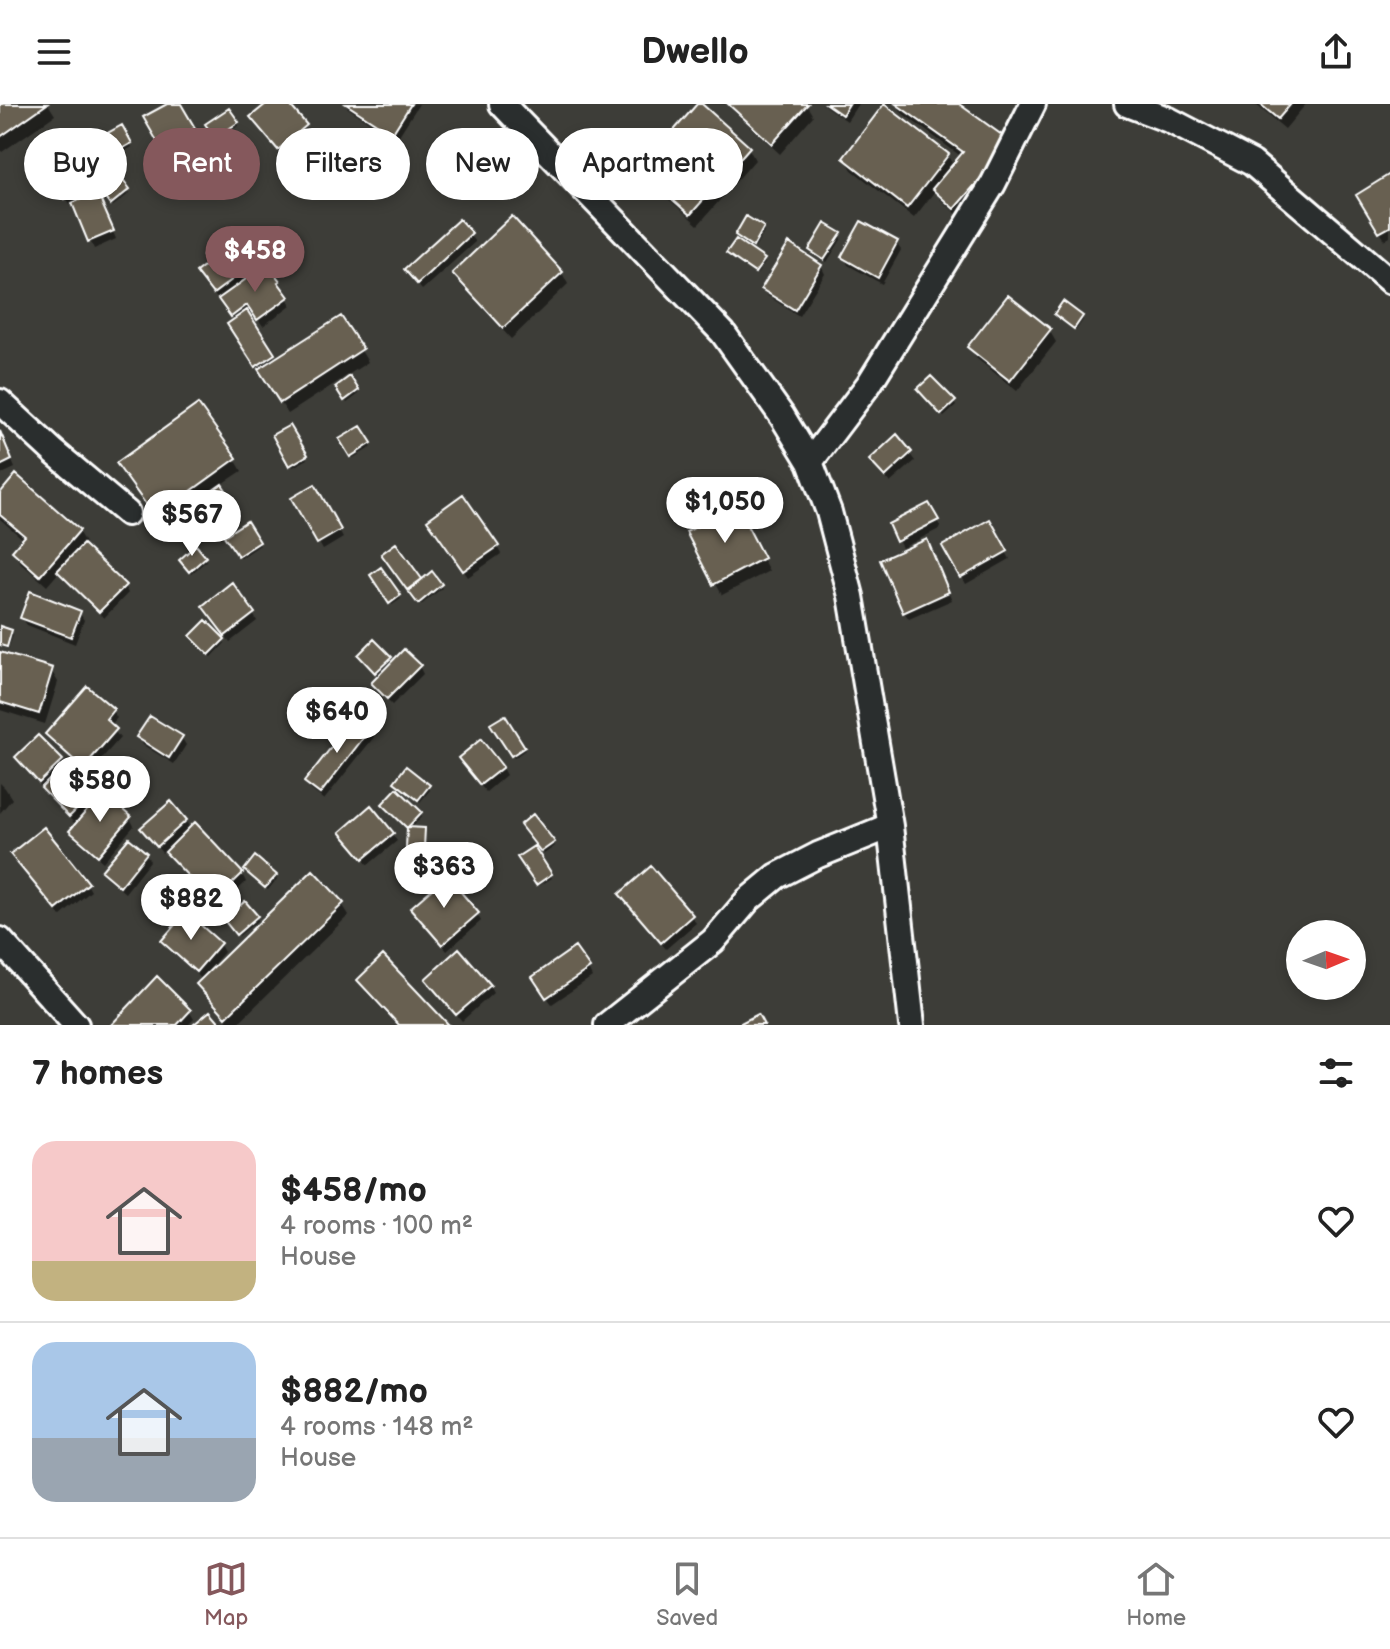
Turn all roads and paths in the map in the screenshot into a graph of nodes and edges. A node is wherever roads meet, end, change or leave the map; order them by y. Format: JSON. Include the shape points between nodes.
{"nodes":[{"id":1,"x":502,"y":104,"type":"edge"},
{"id":2,"x":1033,"y":104,"type":"edge"},
{"id":3,"x":1127,"y":104,"type":"edge"},
{"id":4,"x":1390,"y":281,"type":"edge"},
{"id":5,"x":0,"y":402,"type":"edge"},
{"id":6,"x":810,"y":462,"type":"junction"},
{"id":7,"x":127,"y":513,"type":"dead end"},
{"id":8,"x":890,"y":826,"type":"junction"},
{"id":9,"x":0,"y":940,"type":"edge"},
{"id":10,"x":76,"y":1025,"type":"edge"},
{"id":11,"x":607,"y":1025,"type":"edge"},
{"id":12,"x":912,"y":1025,"type":"edge"}],
"edges":[{"from":1,"to":6,"type":"street","via":[[723,333]]},
{"from":2,"to":6,"type":"street","via":[[993,184],[869,384]]},
{"from":3,"to":4,"type":"street","via":[[1252,163]]},
{"from":5,"to":7,"type":"street"},
{"from":6,"to":8,"type":"street","via":[[851,596]]},
{"from":8,"to":11,"type":"street","via":[[777,876],[713,941]]},
{"from":8,"to":12,"type":"street"},
{"from":9,"to":10,"type":"street"}]}
